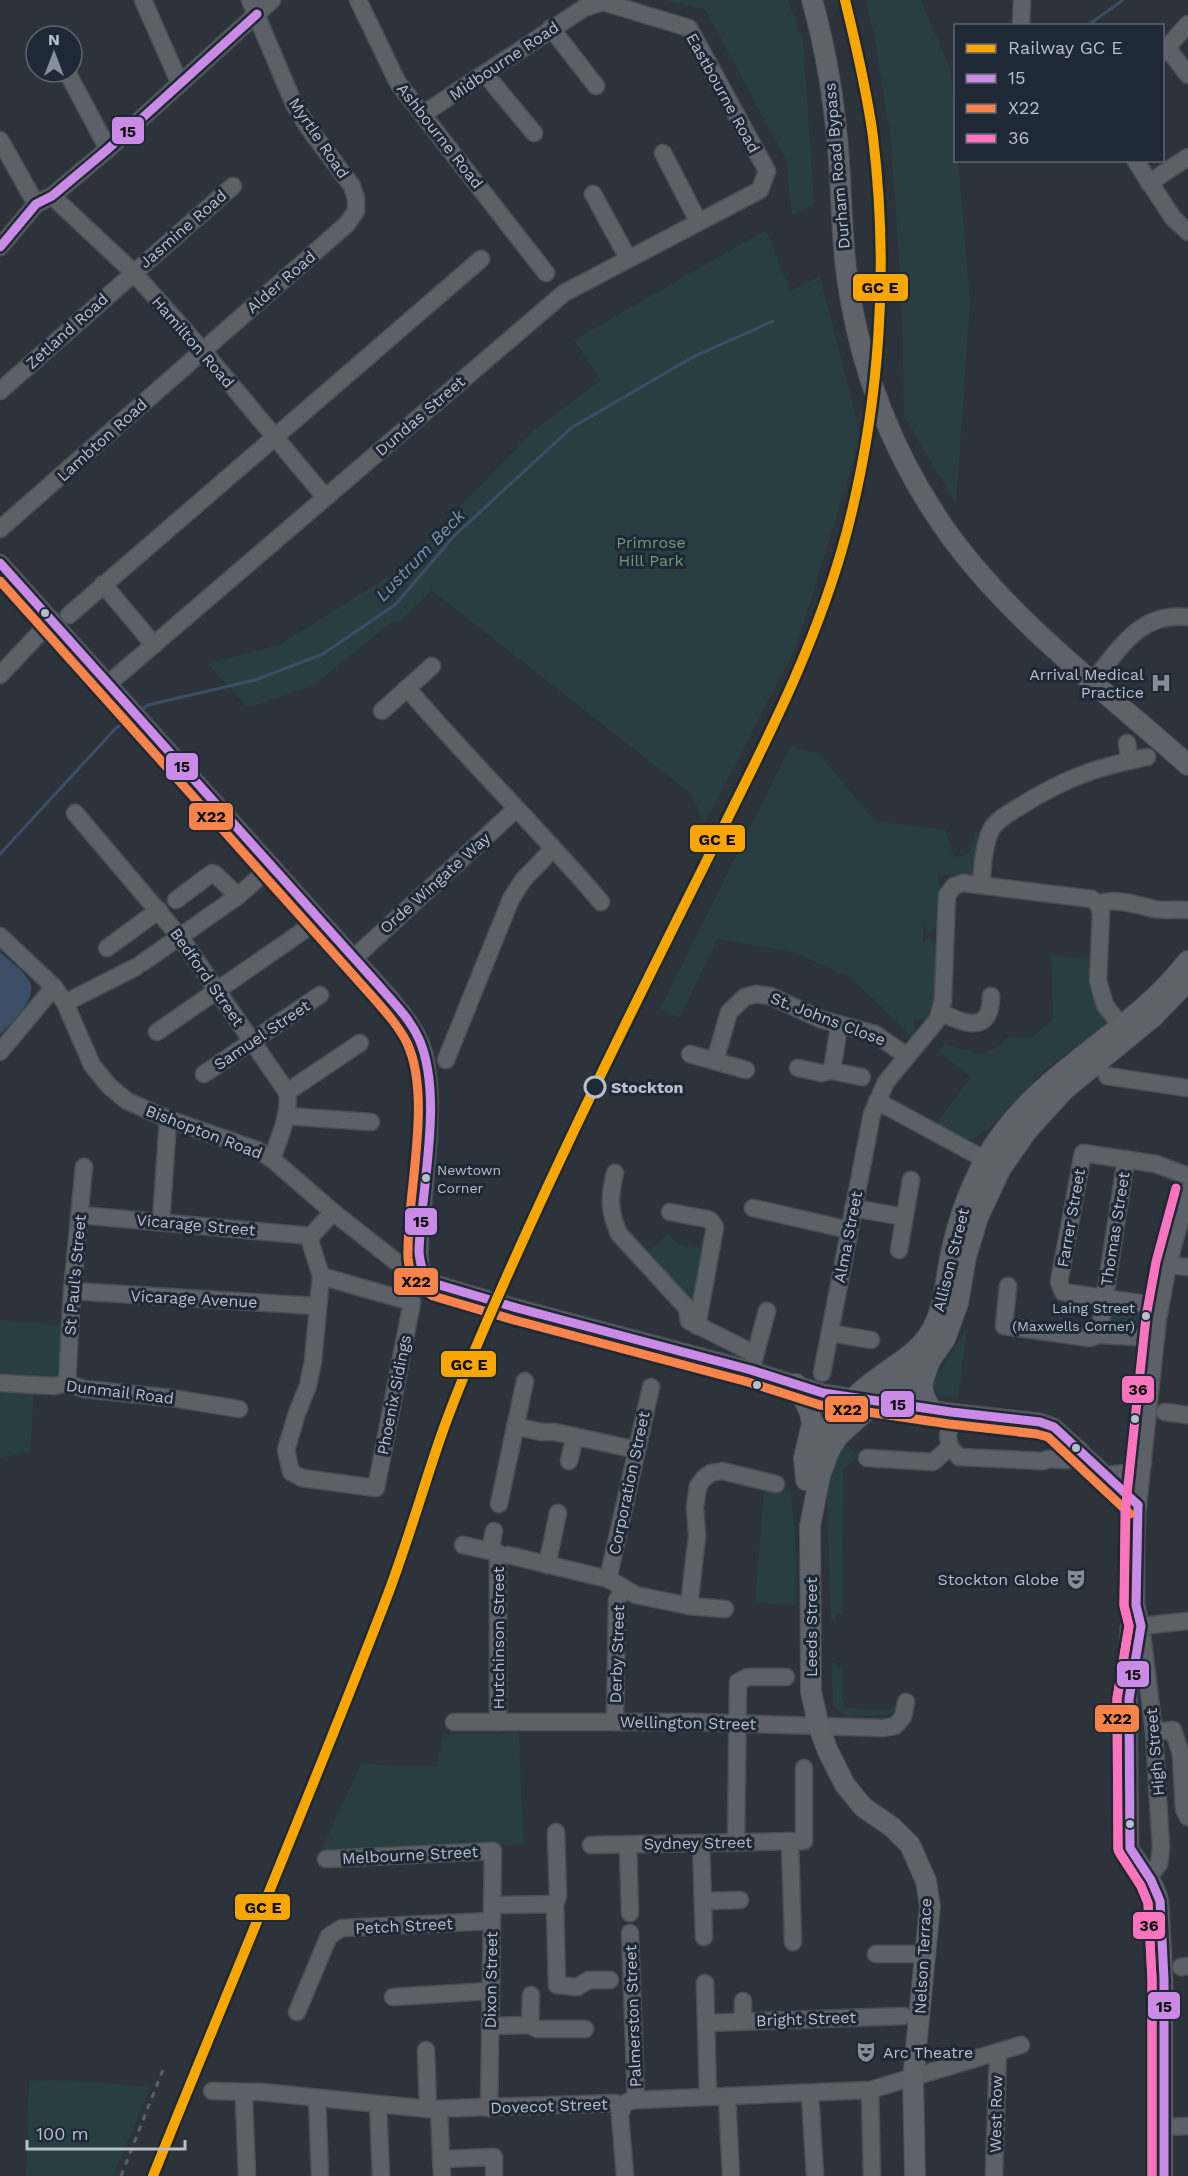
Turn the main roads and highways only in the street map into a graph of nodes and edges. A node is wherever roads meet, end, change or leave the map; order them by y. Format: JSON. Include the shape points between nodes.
{"nodes":[{"id":1,"x":812,"y":0,"type":"edge"},
{"id":2,"x":1188,"y":765,"type":"edge"},
{"id":3,"x":1185,"y":971,"type":"edge"},
{"id":4,"x":993,"y":1164,"type":"junction"},
{"id":5,"x":931,"y":1359,"type":"junction"},
{"id":6,"x":796,"y":1384,"type":"road end"},
{"id":7,"x":854,"y":1398,"type":"joint"},
{"id":8,"x":876,"y":1402,"type":"joint"},
{"id":9,"x":942,"y":1411,"type":"road end"},
{"id":10,"x":806,"y":1480,"type":"junction"},
{"id":11,"x":810,"y":1526,"type":"junction"},
{"id":12,"x":819,"y":1726,"type":"joint"},
{"id":13,"x":915,"y":2176,"type":"edge"}],
"edges":[{"from":1,"to":2,"type":"main road","name":"Durham Road Bypass","via":[[833,99],[843,252],[856,324],[886,424],[953,540],[991,585],[1040,635]]},
{"from":3,"to":4,"type":"main road","name":"Allison Street","via":[[1153,1017],[1064,1090]]},
{"from":3,"to":4,"type":"main road","name":"Allison Street","via":[[1052,1080],[1009,1123]]},
{"from":4,"to":5,"type":"main road","name":"Allison Street","via":[[953,1319]]},
{"from":4,"to":7,"type":"main road","name":"Allison Street","via":[[965,1204],[942,1305],[927,1337]]},
{"from":5,"to":8,"type":"main road","name":"Allison Street"},
{"from":5,"to":9,"type":"main road","via":[[922,1390],[924,1398]]},
{"from":6,"to":10,"type":"main road","via":[[812,1424],[804,1458]]},
{"from":7,"to":10,"type":"main road","name":"Leeds Street","via":[[830,1422]]},
{"from":8,"to":11,"type":"main road","name":"Leeds Street","via":[[849,1425],[829,1450]]},
{"from":10,"to":11,"type":"main road","name":"Leeds Street","via":[[804,1510]]},
{"from":11,"to":12,"type":"main road","name":"Leeds Street","via":[[812,1692]]},
{"from":12,"to":13,"type":"main road","name":"Nelson Terrace","via":[[845,1785],[863,1807],[910,1845],[926,1881],[930,1906],[913,2078]]}]}
